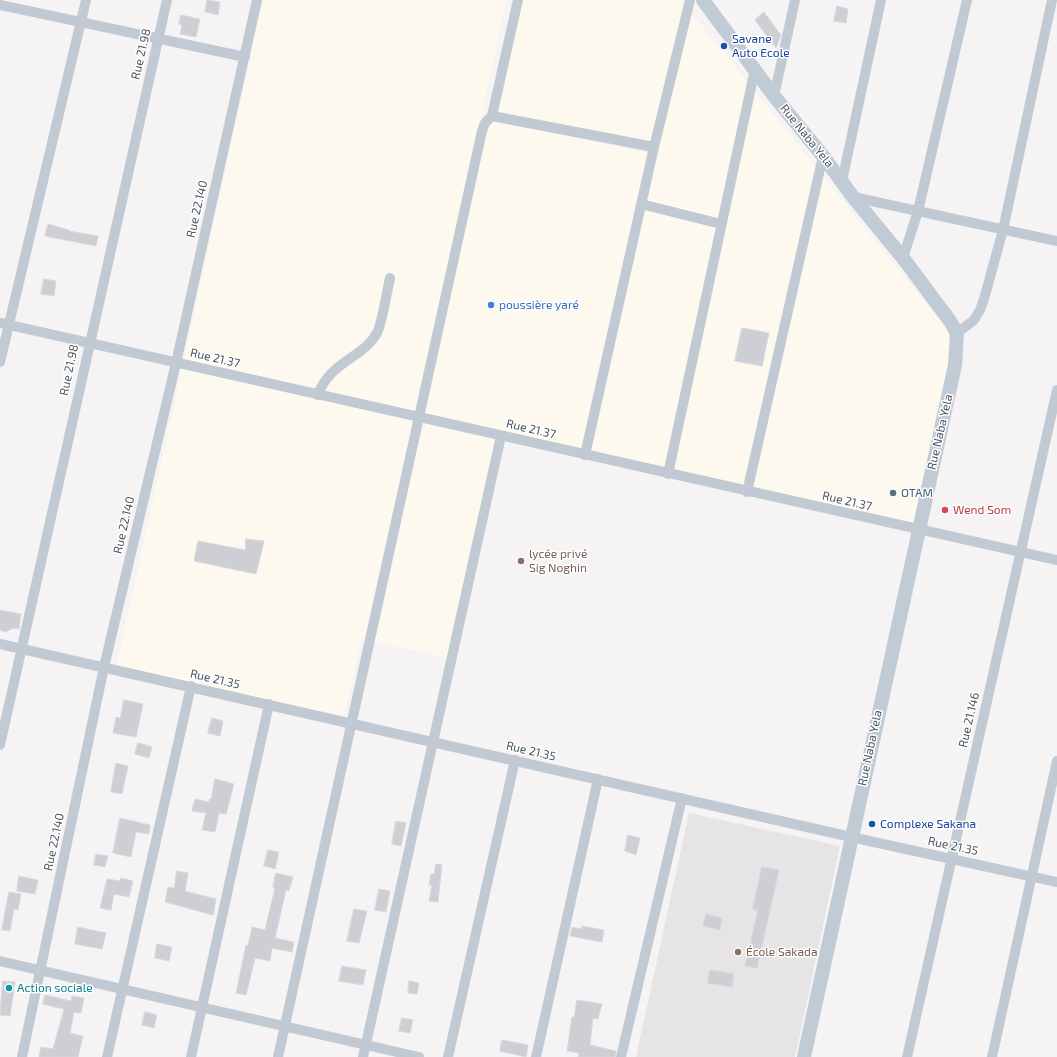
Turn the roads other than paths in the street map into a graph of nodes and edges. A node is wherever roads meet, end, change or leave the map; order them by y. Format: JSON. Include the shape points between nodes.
{"nodes":[{"id":1,"x":86,"y":0,"type":"edge"},
{"id":2,"x":167,"y":0,"type":"edge"},
{"id":3,"x":257,"y":0,"type":"edge"},
{"id":4,"x":518,"y":0,"type":"edge"},
{"id":5,"x":690,"y":0,"type":"edge"},
{"id":6,"x":795,"y":0,"type":"edge"},
{"id":7,"x":881,"y":0,"type":"edge"},
{"id":8,"x":966,"y":0,"type":"edge"},
{"id":9,"x":1052,"y":0,"type":"edge"},
{"id":10,"x":708,"y":3,"type":"edge"},
{"id":11,"x":0,"y":5,"type":"edge"},
{"id":12,"x":80,"y":23,"type":"junction"},
{"id":13,"x":157,"y":39,"type":"junction"},
{"id":14,"x":245,"y":57,"type":"junction"},
{"id":15,"x":755,"y":69,"type":"junction"},
{"id":16,"x":774,"y":96,"type":"junction"},
{"id":17,"x":492,"y":116,"type":"junction"},
{"id":18,"x":654,"y":147,"type":"junction"},
{"id":19,"x":824,"y":156,"type":"junction"},
{"id":20,"x":842,"y":181,"type":"junction"},
{"id":21,"x":853,"y":197,"type":"junction"},
{"id":22,"x":641,"y":204,"type":"junction"},
{"id":23,"x":918,"y":211,"type":"junction"},
{"id":24,"x":721,"y":224,"type":"junction"},
{"id":25,"x":1003,"y":230,"type":"junction"},
{"id":26,"x":1057,"y":241,"type":"edge"},
{"id":27,"x":904,"y":258,"type":"junction"},
{"id":28,"x":390,"y":278,"type":"dead end"},
{"id":29,"x":4,"y":324,"type":"edge"},
{"id":30,"x":956,"y":333,"type":"junction"},
{"id":31,"x":89,"y":343,"type":"junction"},
{"id":32,"x":0,"y":362,"type":"edge"},
{"id":33,"x":176,"y":363,"type":"junction"},
{"id":34,"x":1057,"y":390,"type":"edge"},
{"id":35,"x":318,"y":395,"type":"junction"},
{"id":36,"x":418,"y":417,"type":"junction"},
{"id":37,"x":501,"y":436,"type":"junction"},
{"id":38,"x":585,"y":455,"type":"junction"},
{"id":39,"x":668,"y":474,"type":"junction"},
{"id":40,"x":747,"y":492,"type":"junction"},
{"id":41,"x":918,"y":530,"type":"junction"},
{"id":42,"x":1019,"y":552,"type":"junction"},
{"id":43,"x":1057,"y":560,"type":"edge"},
{"id":44,"x":0,"y":644,"type":"edge"},
{"id":45,"x":21,"y":649,"type":"junction"},
{"id":46,"x":104,"y":667,"type":"junction"},
{"id":47,"x":191,"y":686,"type":"junction"},
{"id":48,"x":270,"y":704,"type":"junction"},
{"id":49,"x":354,"y":723,"type":"junction"},
{"id":50,"x":433,"y":742,"type":"junction"},
{"id":51,"x":0,"y":745,"type":"edge"},
{"id":52,"x":515,"y":760,"type":"junction"},
{"id":53,"x":1057,"y":761,"type":"edge"},
{"id":54,"x":598,"y":779,"type":"junction"},
{"id":55,"x":682,"y":798,"type":"junction"},
{"id":56,"x":851,"y":837,"type":"junction"},
{"id":57,"x":951,"y":859,"type":"junction"},
{"id":58,"x":1032,"y":876,"type":"junction"},
{"id":59,"x":1057,"y":882,"type":"edge"},
{"id":60,"x":0,"y":961,"type":"edge"},
{"id":61,"x":41,"y":970,"type":"junction"},
{"id":62,"x":123,"y":988,"type":"junction"},
{"id":63,"x":202,"y":1007,"type":"junction"},
{"id":64,"x":285,"y":1025,"type":"junction"},
{"id":65,"x":366,"y":1045,"type":"junction"},
{"id":66,"x":22,"y":1057,"type":"edge"},
{"id":67,"x":107,"y":1057,"type":"edge"},
{"id":68,"x":191,"y":1057,"type":"edge"},
{"id":69,"x":278,"y":1057,"type":"edge"},
{"id":70,"x":363,"y":1057,"type":"edge"},
{"id":71,"x":419,"y":1057,"type":"edge"},
{"id":72,"x":448,"y":1057,"type":"edge"},
{"id":73,"x":536,"y":1057,"type":"edge"},
{"id":74,"x":621,"y":1057,"type":"edge"},
{"id":75,"x":804,"y":1057,"type":"edge"},
{"id":76,"x":907,"y":1057,"type":"edge"},
{"id":77,"x":992,"y":1057,"type":"edge"}],
"edges":[{"from":1,"to":12,"type":"street"},
{"from":2,"to":13,"type":"street","name":"Rue 21.98"},
{"from":3,"to":14,"type":"street","name":"Rue 22.140"},
{"from":4,"to":17,"type":"street"},
{"from":5,"to":18,"type":"street"},
{"from":6,"to":16,"type":"street"},
{"from":7,"to":20,"type":"street"},
{"from":8,"to":23,"type":"street"},
{"from":9,"to":25,"type":"street"},
{"from":10,"to":15,"type":"street","name":"Rue Naba Yela"},
{"from":11,"to":12,"type":"street"},
{"from":12,"to":13,"type":"street"},
{"from":12,"to":29,"type":"street"},
{"from":13,"to":14,"type":"street"},
{"from":13,"to":31,"type":"street","name":"Rue 21.98"},
{"from":14,"to":33,"type":"street","name":"Rue 22.140"},
{"from":15,"to":16,"type":"street","name":"Rue Naba Yela"},
{"from":15,"to":24,"type":"street"},
{"from":16,"to":19,"type":"street","name":"Rue Naba Yela"},
{"from":17,"to":18,"type":"street"},
{"from":17,"to":36,"type":"street","via":[[482,131]]},
{"from":18,"to":22,"type":"street"},
{"from":19,"to":20,"type":"street","name":"Rue Naba Yela"},
{"from":19,"to":40,"type":"street"},
{"from":20,"to":21,"type":"street","name":"Rue Naba Yela"},
{"from":21,"to":23,"type":"street"},
{"from":21,"to":27,"type":"street","name":"Rue Naba Yela"},
{"from":22,"to":24,"type":"street"},
{"from":22,"to":38,"type":"street"},
{"from":23,"to":25,"type":"street"},
{"from":23,"to":27,"type":"street"},
{"from":24,"to":39,"type":"street"},
{"from":25,"to":26,"type":"street"},
{"from":25,"to":30,"type":"street","via":[[980,310],[974,320]]},
{"from":27,"to":30,"type":"street","name":"Rue Naba Yela"},
{"from":28,"to":35,"type":"street","via":[[378,332],[366,346],[335,369],[322,383]]},
{"from":29,"to":31,"type":"street","name":"Rue 21.37"},
{"from":29,"to":32,"type":"street"},
{"from":30,"to":41,"type":"street","name":"Rue Naba Yela","via":[[955,365]]},
{"from":31,"to":33,"type":"street","name":"Rue 21.37"},
{"from":31,"to":45,"type":"street","name":"Rue 21.98"},
{"from":33,"to":35,"type":"street","name":"Rue 21.37"},
{"from":33,"to":46,"type":"street","name":"Rue 22.140"},
{"from":34,"to":42,"type":"street","name":"Rue 21.146"},
{"from":35,"to":36,"type":"street","name":"Rue 21.37"},
{"from":36,"to":37,"type":"street","name":"Rue 21.37"},
{"from":36,"to":49,"type":"street"},
{"from":37,"to":38,"type":"street","name":"Rue 21.37"},
{"from":37,"to":50,"type":"street"},
{"from":38,"to":39,"type":"street","name":"Rue 21.37"},
{"from":39,"to":40,"type":"street","name":"Rue 21.37"},
{"from":40,"to":41,"type":"street","name":"Rue 21.37"},
{"from":41,"to":42,"type":"street","name":"Rue 21.37"},
{"from":41,"to":56,"type":"street","name":"Rue Naba Yela"},
{"from":42,"to":43,"type":"street","name":"Rue 21.37"},
{"from":42,"to":57,"type":"street","name":"Rue 21.146"},
{"from":44,"to":45,"type":"street","name":"Rue 21.35"},
{"from":45,"to":46,"type":"street","name":"Rue 21.35"},
{"from":45,"to":51,"type":"street","name":"Rue 21.98"},
{"from":46,"to":47,"type":"street","name":"Rue 21.35"},
{"from":46,"to":61,"type":"street","name":"Rue 22.140"},
{"from":47,"to":48,"type":"street","name":"Rue 21.35"},
{"from":47,"to":62,"type":"street"},
{"from":48,"to":49,"type":"street","name":"Rue 21.35"},
{"from":48,"to":63,"type":"street"},
{"from":49,"to":50,"type":"street","name":"Rue 21.35"},
{"from":49,"to":64,"type":"street"},
{"from":50,"to":52,"type":"street","name":"Rue 21.35"},
{"from":50,"to":65,"type":"street"},
{"from":52,"to":54,"type":"street","name":"Rue 21.35"},
{"from":52,"to":72,"type":"street"},
{"from":53,"to":58,"type":"street"},
{"from":54,"to":55,"type":"street","name":"Rue 21.35"},
{"from":54,"to":73,"type":"street"},
{"from":55,"to":56,"type":"street","name":"Rue 21.35"},
{"from":55,"to":74,"type":"street"},
{"from":56,"to":57,"type":"street","name":"Rue 21.35"},
{"from":56,"to":75,"type":"street","name":"Rue Naba Yela"},
{"from":57,"to":58,"type":"street","name":"Rue 21.35"},
{"from":57,"to":76,"type":"street","name":"Rue 21.146"},
{"from":58,"to":59,"type":"street","name":"Rue 21.35"},
{"from":58,"to":77,"type":"street"},
{"from":60,"to":61,"type":"street"},
{"from":61,"to":62,"type":"street"},
{"from":61,"to":66,"type":"street","name":"Rue 22.140"},
{"from":62,"to":63,"type":"street"},
{"from":62,"to":67,"type":"street"},
{"from":63,"to":64,"type":"street"},
{"from":63,"to":68,"type":"street"},
{"from":64,"to":65,"type":"street"},
{"from":64,"to":69,"type":"street"},
{"from":65,"to":70,"type":"street"},
{"from":65,"to":71,"type":"street"}]}
